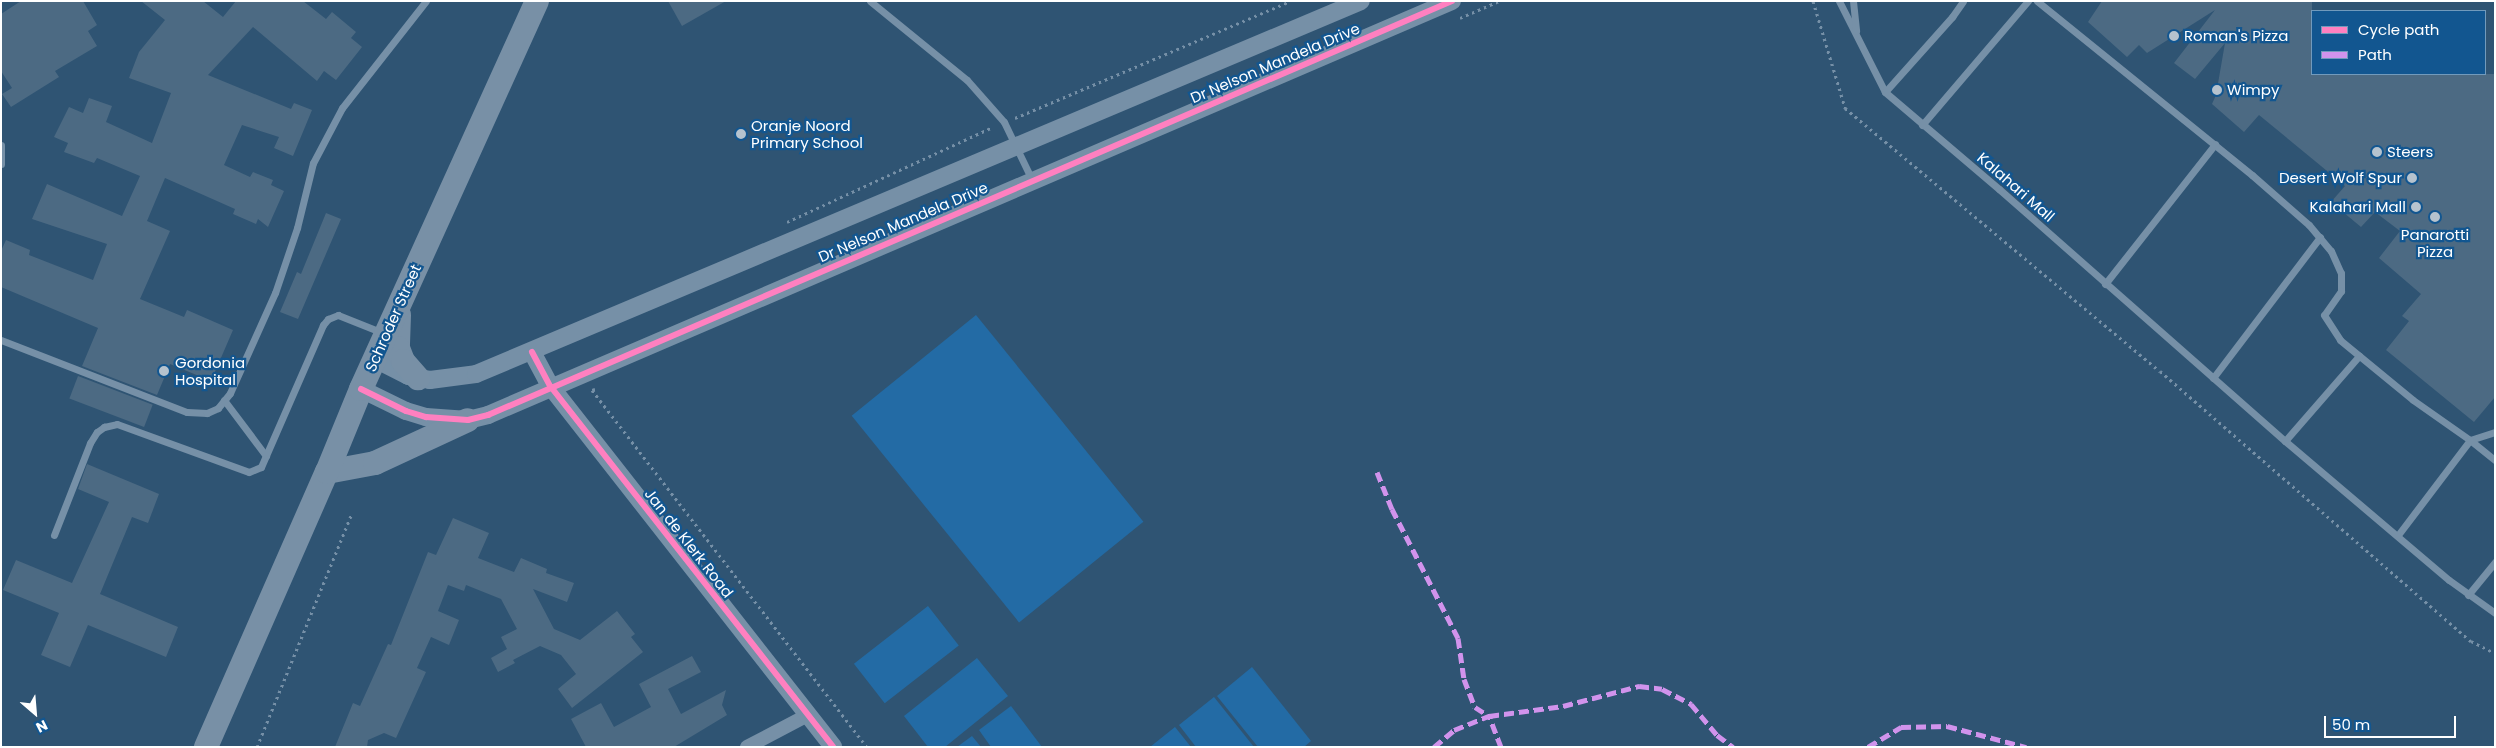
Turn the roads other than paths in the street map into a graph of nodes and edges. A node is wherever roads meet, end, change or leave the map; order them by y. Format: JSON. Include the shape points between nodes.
{"nodes":[{"id":1,"x":426,"y":1,"type":"edge"},
{"id":2,"x":537,"y":1,"type":"edge"},
{"id":3,"x":870,"y":1,"type":"edge"},
{"id":4,"x":1361,"y":1,"type":"edge"},
{"id":5,"x":1452,"y":1,"type":"edge"},
{"id":6,"x":1840,"y":1,"type":"edge"},
{"id":7,"x":1853,"y":1,"type":"edge"},
{"id":8,"x":1963,"y":1,"type":"edge"},
{"id":9,"x":2028,"y":1,"type":"edge"},
{"id":10,"x":2037,"y":1,"type":"edge"},
{"id":11,"x":1856,"y":33,"type":"junction"},
{"id":12,"x":1885,"y":92,"type":"junction"},
{"id":13,"x":1922,"y":125,"type":"junction"},
{"id":14,"x":2215,"y":144,"type":"junction"},
{"id":15,"x":1,"y":145,"type":"edge"},
{"id":16,"x":1016,"y":146,"type":"junction"},
{"id":17,"x":1,"y":164,"type":"edge"},
{"id":18,"x":1032,"y":180,"type":"junction"},
{"id":19,"x":2320,"y":237,"type":"junction"},
{"id":20,"x":2105,"y":284,"type":"junction"},
{"id":21,"x":401,"y":299,"type":"junction"},
{"id":22,"x":386,"y":334,"type":"junction"},
{"id":23,"x":1,"y":340,"type":"edge"},
{"id":24,"x":532,"y":352,"type":"junction"},
{"id":25,"x":2359,"y":356,"type":"junction"},
{"id":26,"x":375,"y":359,"type":"junction"},
{"id":27,"x":418,"y":378,"type":"junction"},
{"id":28,"x":2213,"y":378,"type":"junction"},
{"id":29,"x":551,"y":387,"type":"junction"},
{"id":30,"x":361,"y":389,"type":"junction"},
{"id":31,"x":224,"y":400,"type":"junction"},
{"id":32,"x":468,"y":420,"type":"junction"},
{"id":33,"x":2495,"y":432,"type":"edge"},
{"id":34,"x":2470,"y":440,"type":"junction"},
{"id":35,"x":2285,"y":441,"type":"junction"},
{"id":36,"x":266,"y":456,"type":"junction"},
{"id":37,"x":2495,"y":460,"type":"edge"},
{"id":38,"x":327,"y":472,"type":"junction"},
{"id":39,"x":54,"y":535,"type":"dead end"},
{"id":40,"x":2398,"y":535,"type":"junction"},
{"id":41,"x":2495,"y":562,"type":"edge"},
{"id":42,"x":2468,"y":595,"type":"junction"},
{"id":43,"x":2495,"y":614,"type":"edge"},
{"id":44,"x":808,"y":715,"type":"junction"},
{"id":45,"x":206,"y":747,"type":"edge"},
{"id":46,"x":747,"y":747,"type":"edge"},
{"id":47,"x":833,"y":747,"type":"edge"}],
"edges":[{"from":1,"to":31,"type":"lane","via":[[342,108],[313,163],[275,293]]},
{"from":2,"to":21,"type":"highway","name":"Schroder Street"},
{"from":3,"to":16,"type":"lane","via":[[968,80],[1004,122]]},
{"from":4,"to":16,"type":"street","name":"Dr Nelson Mandela Drive"},
{"from":5,"to":18,"type":"street","name":"Dr Nelson Mandela Drive"},
{"from":6,"to":11,"type":"lane","name":"Kalahari Mall"},
{"from":7,"to":11,"type":"lane","name":"Kalahari Mall"},
{"from":8,"to":12,"type":"lane"},
{"from":9,"to":13,"type":"lane"},
{"from":10,"to":14,"type":"lane"},
{"from":11,"to":12,"type":"lane","name":"Kalahari Mall"},
{"from":12,"to":13,"type":"lane","name":"Kalahari Mall"},
{"from":13,"to":20,"type":"lane","name":"Kalahari Mall"},
{"from":14,"to":19,"type":"lane","via":[[2287,204]]},
{"from":14,"to":20,"type":"lane"},
{"from":15,"to":17,"type":"lane"},
{"from":16,"to":18,"type":"lane"},
{"from":16,"to":24,"type":"street","name":"Dr Nelson Mandela Drive"},
{"from":18,"to":29,"type":"street","name":"Dr Nelson Mandela Drive"},
{"from":19,"to":25,"type":"lane","via":[[2337,261],[2343,282],[2341,291],[2324,315],[2335,333]]},
{"from":19,"to":28,"type":"lane"},
{"from":20,"to":28,"type":"lane","name":"Kalahari Mall"},
{"from":21,"to":22,"type":"highway","name":"Schroder Street"},
{"from":21,"to":27,"type":"highway","via":[[398,348],[403,361]]},
{"from":22,"to":26,"type":"highway","name":"Schroder Street"},
{"from":22,"to":36,"type":"lane","via":[[338,315],[328,319]]},
{"from":23,"to":31,"type":"lane","via":[[187,412],[207,413],[218,408]]},
{"from":24,"to":27,"type":"street","name":"Dr Nelson Mandela Drive","via":[[476,374],[430,380]]},
{"from":24,"to":29,"type":"street","name":"Jan de Klerk Road"},
{"from":25,"to":34,"type":"lane","via":[[2419,405]]},
{"from":25,"to":35,"type":"lane"},
{"from":26,"to":27,"type":"street","name":"Dr Nelson Mandela Drive"},
{"from":26,"to":30,"type":"highway","name":"Schroder Street"},
{"from":28,"to":35,"type":"lane","name":"Kalahari Mall"},
{"from":29,"to":32,"type":"street","name":"Dr Nelson Mandela Drive"},
{"from":29,"to":44,"type":"street","name":"Jan de Klerk Road"},
{"from":30,"to":32,"type":"street","name":"Dr Nelson Mandela Drive","via":[[426,417]]},
{"from":30,"to":38,"type":"highway","name":"Schroder Street"},
{"from":31,"to":36,"type":"lane"},
{"from":32,"to":38,"type":"highway","via":[[374,463]]},
{"from":33,"to":34,"type":"lane"},
{"from":34,"to":37,"type":"lane"},
{"from":34,"to":40,"type":"lane"},
{"from":35,"to":40,"type":"lane","name":"Kalahari Mall"},
{"from":36,"to":39,"type":"lane","via":[[261,467],[243,471],[117,424],[104,427],[90,443]]},
{"from":38,"to":45,"type":"highway","name":"Schroder Street"},
{"from":40,"to":42,"type":"lane","name":"Kalahari Mall"},
{"from":41,"to":42,"type":"lane"},
{"from":42,"to":43,"type":"lane","name":"Kalahari Mall"},
{"from":44,"to":46,"type":"street"},
{"from":44,"to":47,"type":"street","name":"Jan de Klerk Road"}]}
